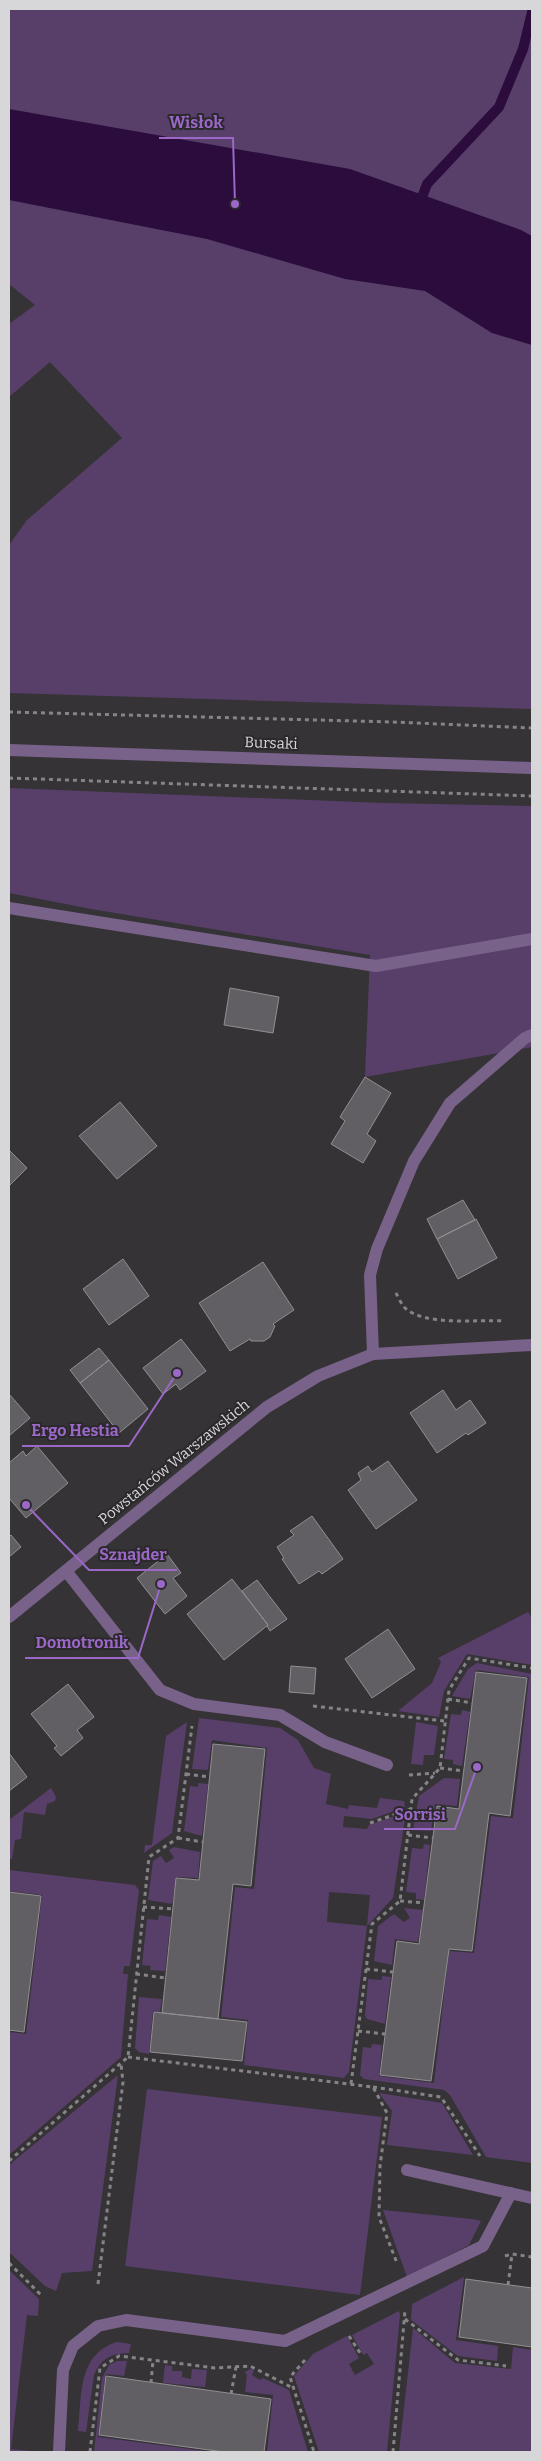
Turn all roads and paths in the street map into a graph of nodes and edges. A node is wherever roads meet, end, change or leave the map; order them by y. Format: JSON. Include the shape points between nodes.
{"nodes":[{"id":1,"x":9,"y":712,"type":"edge"},
{"id":2,"x":532,"y":728,"type":"edge"},
{"id":3,"x":9,"y":750,"type":"edge"},
{"id":4,"x":532,"y":768,"type":"edge"},
{"id":5,"x":9,"y":778,"type":"edge"},
{"id":6,"x":532,"y":796,"type":"edge"},
{"id":7,"x":9,"y":908,"type":"edge"},
{"id":8,"x":532,"y":939,"type":"edge"},
{"id":9,"x":532,"y":1035,"type":"edge"},
{"id":10,"x":394,"y":1285,"type":"dead end"},
{"id":11,"x":506,"y":1321,"type":"dead end"},
{"id":12,"x":532,"y":1346,"type":"edge"},
{"id":13,"x":373,"y":1354,"type":"junction"},
{"id":14,"x":66,"y":1571,"type":"junction"},
{"id":15,"x":9,"y":1617,"type":"edge"},
{"id":16,"x":532,"y":1668,"type":"edge"},
{"id":17,"x":448,"y":1699,"type":"junction"},
{"id":18,"x":472,"y":1703,"type":"dead end"},
{"id":19,"x":194,"y":1704,"type":"junction"},
{"id":20,"x":306,"y":1705,"type":"dead end"},
{"id":21,"x":444,"y":1721,"type":"junction"},
{"id":22,"x":387,"y":1765,"type":"dead end"},
{"id":23,"x":440,"y":1768,"type":"junction"},
{"id":24,"x":464,"y":1771,"type":"dead end"},
{"id":25,"x":186,"y":1774,"type":"junction"},
{"id":26,"x":210,"y":1777,"type":"dead end"},
{"id":27,"x":411,"y":1809,"type":"junction"},
{"id":28,"x":370,"y":1823,"type":"dead end"},
{"id":29,"x":408,"y":1835,"type":"junction"},
{"id":30,"x":178,"y":1838,"type":"junction"},
{"id":31,"x":433,"y":1838,"type":"dead end"},
{"id":32,"x":203,"y":1842,"type":"dead end"},
{"id":33,"x":400,"y":1901,"type":"junction"},
{"id":34,"x":425,"y":1903,"type":"dead end"},
{"id":35,"x":142,"y":1907,"type":"junction"},
{"id":36,"x":173,"y":1909,"type":"dead end"},
{"id":37,"x":366,"y":1969,"type":"junction"},
{"id":38,"x":393,"y":1972,"type":"dead end"},
{"id":39,"x":136,"y":1974,"type":"junction"},
{"id":40,"x":166,"y":1978,"type":"dead end"},
{"id":41,"x":358,"y":2031,"type":"junction"},
{"id":42,"x":386,"y":2034,"type":"dead end"},
{"id":43,"x":128,"y":2057,"type":"junction"},
{"id":44,"x":121,"y":2063,"type":"junction"},
{"id":45,"x":351,"y":2084,"type":"junction"},
{"id":46,"x":373,"y":2087,"type":"junction"},
{"id":47,"x":480,"y":2156,"type":"dead end"},
{"id":48,"x":9,"y":2161,"type":"edge"},
{"id":49,"x":407,"y":2170,"type":"dead end"},
{"id":50,"x":511,"y":2193,"type":"junction"},
{"id":51,"x":532,"y":2198,"type":"edge"},
{"id":52,"x":512,"y":2254,"type":"junction"},
{"id":53,"x":502,"y":2257,"type":"dead end"},
{"id":54,"x":532,"y":2257,"type":"edge"},
{"id":55,"x":9,"y":2263,"type":"edge"},
{"id":56,"x":398,"y":2267,"type":"dead end"},
{"id":57,"x":98,"y":2284,"type":"dead end"},
{"id":58,"x":508,"y":2285,"type":"dead end"},
{"id":59,"x":41,"y":2295,"type":"dead end"},
{"id":60,"x":405,"y":2310,"type":"dead end"},
{"id":61,"x":404,"y":2319,"type":"junction"},
{"id":62,"x":348,"y":2333,"type":"dead end"},
{"id":63,"x":362,"y":2356,"type":"dead end"},
{"id":64,"x":307,"y":2358,"type":"dead end"},
{"id":65,"x":153,"y":2360,"type":"junction"},
{"id":66,"x":506,"y":2366,"type":"dead end"},
{"id":67,"x":236,"y":2367,"type":"junction"},
{"id":68,"x":151,"y":2382,"type":"dead end"},
{"id":69,"x":294,"y":2388,"type":"junction"},
{"id":70,"x":232,"y":2394,"type":"dead end"},
{"id":71,"x":60,"y":2452,"type":"edge"},
{"id":72,"x":90,"y":2452,"type":"edge"},
{"id":73,"x":314,"y":2452,"type":"edge"},
{"id":74,"x":393,"y":2452,"type":"edge"}],
"edges":[{"from":1,"to":2,"type":"path"},
{"from":3,"to":4,"type":"street","name":"Bursaki"},
{"from":5,"to":6,"type":"path"},
{"from":7,"to":8,"type":"street","via":[[376,966]]},
{"from":9,"to":13,"type":"street","via":[[450,1103],[414,1161],[377,1249],[370,1275]]},
{"from":10,"to":11,"type":"path","via":[[403,1306],[416,1315]]},
{"from":12,"to":13,"type":"street","name":"Powstańców Warszawskich"},
{"from":13,"to":14,"type":"street","name":"Powstańców Warszawskich","via":[[318,1376],[267,1407]]},
{"from":14,"to":15,"type":"street","name":"Powstańców Warszawskich"},
{"from":14,"to":19,"type":"street","via":[[160,1690]]},
{"from":16,"to":17,"type":"path","via":[[469,1658],[449,1690]]},
{"from":17,"to":18,"type":"path"},
{"from":17,"to":21,"type":"path"},
{"from":19,"to":22,"type":"street","via":[[280,1715],[325,1742]]},
{"from":19,"to":25,"type":"path"},
{"from":20,"to":21,"type":"path"},
{"from":21,"to":23,"type":"path"},
{"from":23,"to":24,"type":"path"},
{"from":23,"to":27,"type":"path","via":[[412,1799]]},
{"from":25,"to":26,"type":"path"},
{"from":25,"to":30,"type":"path"},
{"from":27,"to":28,"type":"path"},
{"from":27,"to":29,"type":"path"},
{"from":29,"to":31,"type":"path"},
{"from":29,"to":33,"type":"path"},
{"from":30,"to":32,"type":"path"},
{"from":30,"to":35,"type":"path","via":[[149,1857]]},
{"from":33,"to":34,"type":"path"},
{"from":33,"to":37,"type":"path","via":[[372,1924]]},
{"from":35,"to":36,"type":"path"},
{"from":35,"to":39,"type":"path"},
{"from":37,"to":38,"type":"path"},
{"from":37,"to":41,"type":"path"},
{"from":39,"to":40,"type":"path"},
{"from":39,"to":43,"type":"path"},
{"from":41,"to":42,"type":"path"},
{"from":41,"to":45,"type":"path"},
{"from":43,"to":44,"type":"path"},
{"from":43,"to":45,"type":"path"},
{"from":44,"to":48,"type":"path"},
{"from":44,"to":57,"type":"path","via":[[123,2082]]},
{"from":45,"to":46,"type":"path"},
{"from":46,"to":47,"type":"path","via":[[441,2096]]},
{"from":46,"to":56,"type":"path","via":[[387,2112],[380,2166],[379,2217]]},
{"from":49,"to":50,"type":"street"},
{"from":50,"to":51,"type":"street"},
{"from":50,"to":71,"type":"street","via":[[483,2246],[284,2341],[126,2320],[98,2326],[73,2346],[63,2370]]},
{"from":52,"to":53,"type":"path"},
{"from":52,"to":54,"type":"path"},
{"from":52,"to":58,"type":"path"},
{"from":55,"to":59,"type":"path"},
{"from":60,"to":61,"type":"path"},
{"from":61,"to":66,"type":"path","via":[[458,2360]]},
{"from":61,"to":74,"type":"path"},
{"from":62,"to":63,"type":"path"},
{"from":64,"to":69,"type":"path","via":[[290,2377]]},
{"from":65,"to":67,"type":"path","via":[[215,2368]]},
{"from":65,"to":68,"type":"path"},
{"from":65,"to":72,"type":"path","via":[[119,2356],[100,2368]]},
{"from":67,"to":69,"type":"path","via":[[250,2366]]},
{"from":67,"to":70,"type":"path"},
{"from":69,"to":73,"type":"path"}]}
